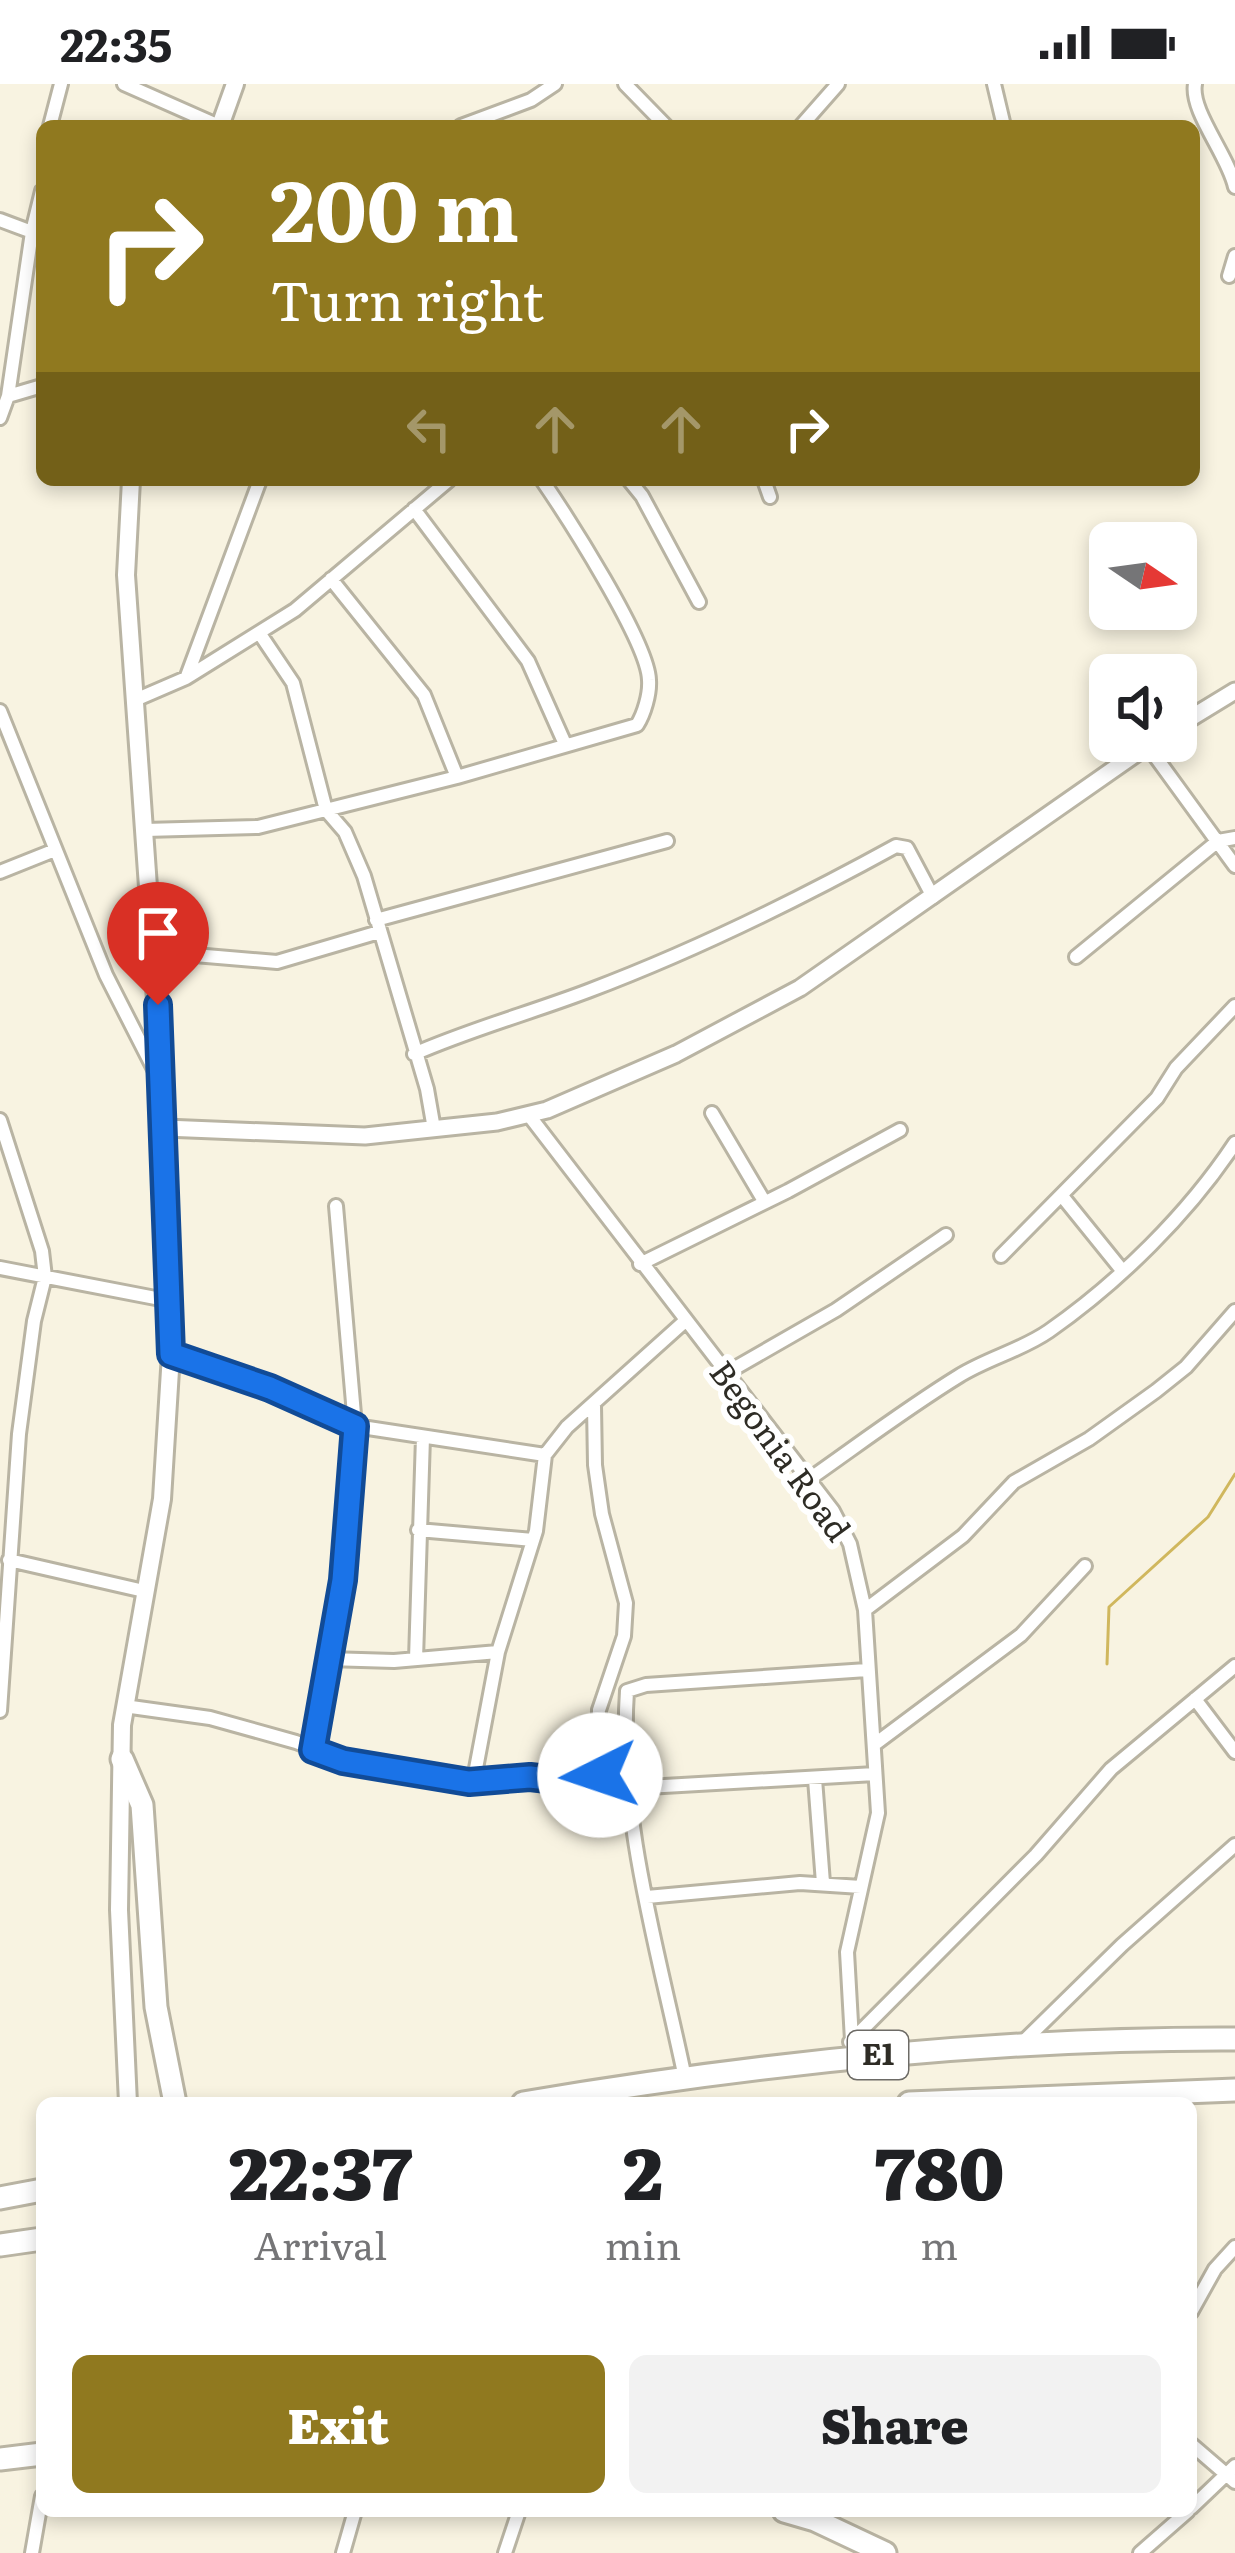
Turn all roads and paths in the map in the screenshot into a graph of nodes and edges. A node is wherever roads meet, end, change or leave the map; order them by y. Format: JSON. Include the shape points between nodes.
{"nodes":[{"id":1,"x":62,"y":84,"type":"edge"},
{"id":2,"x":124,"y":84,"type":"edge"},
{"id":3,"x":235,"y":84,"type":"edge"},
{"id":4,"x":555,"y":84,"type":"edge"},
{"id":5,"x":625,"y":84,"type":"edge"},
{"id":6,"x":838,"y":84,"type":"edge"},
{"id":7,"x":994,"y":84,"type":"edge"},
{"id":8,"x":1195,"y":84,"type":"edge"},
{"id":9,"x":52,"y":120,"type":"edge"},
{"id":10,"x":206,"y":120,"type":"edge"},
{"id":11,"x":222,"y":120,"type":"edge"},
{"id":12,"x":477,"y":120,"type":"edge"},
{"id":13,"x":660,"y":120,"type":"edge"},
{"id":14,"x":806,"y":120,"type":"edge"},
{"id":15,"x":1003,"y":120,"type":"edge"},
{"id":16,"x":1235,"y":187,"type":"edge"},
{"id":17,"x":36,"y":216,"type":"edge"},
{"id":18,"x":0,"y":220,"type":"edge"},
{"id":19,"x":32,"y":232,"type":"junction"},
{"id":20,"x":1235,"y":256,"type":"edge"},
{"id":21,"x":1229,"y":275,"type":"dead end"},
{"id":22,"x":36,"y":388,"type":"edge"},
{"id":23,"x":8,"y":396,"type":"junction"},
{"id":24,"x":0,"y":418,"type":"edge"},
{"id":25,"x":131,"y":486,"type":"edge"},
{"id":26,"x":258,"y":486,"type":"edge"},
{"id":27,"x":442,"y":486,"type":"edge"},
{"id":28,"x":546,"y":486,"type":"edge"},
{"id":29,"x":632,"y":486,"type":"edge"},
{"id":30,"x":766,"y":486,"type":"edge"},
{"id":31,"x":770,"y":497,"type":"dead end"},
{"id":32,"x":414,"y":509,"type":"junction"},
{"id":33,"x":331,"y":579,"type":"junction"},
{"id":34,"x":699,"y":602,"type":"dead end"},
{"id":35,"x":260,"y":634,"type":"junction"},
{"id":36,"x":186,"y":678,"type":"junction"},
{"id":37,"x":1235,"y":691,"type":"edge"},
{"id":38,"x":135,"y":700,"type":"junction"},
{"id":39,"x":0,"y":711,"type":"edge"},
{"id":40,"x":1197,"y":715,"type":"edge"},
{"id":41,"x":565,"y":744,"type":"junction"},
{"id":42,"x":1124,"y":762,"type":"edge"},
{"id":43,"x":1164,"y":762,"type":"edge"},
{"id":44,"x":457,"y":777,"type":"junction"},
{"id":45,"x":326,"y":810,"type":"junction"},
{"id":46,"x":145,"y":830,"type":"junction"},
{"id":47,"x":1235,"y":838,"type":"edge"},
{"id":48,"x":667,"y":841,"type":"dead end"},
{"id":49,"x":1218,"y":841,"type":"junction"},
{"id":50,"x":55,"y":850,"type":"junction"},
{"id":51,"x":1235,"y":866,"type":"edge"},
{"id":52,"x":0,"y":872,"type":"edge"},
{"id":53,"x":933,"y":897,"type":"junction"},
{"id":54,"x":378,"y":926,"type":"junction"},
{"id":55,"x":1076,"y":957,"type":"dead end"},
{"id":56,"x":155,"y":965,"type":"junction"},
{"id":57,"x":1235,"y":1006,"type":"edge"},
{"id":58,"x":414,"y":1054,"type":"junction"},
{"id":59,"x":162,"y":1085,"type":"junction"},
{"id":60,"x":712,"y":1113,"type":"dead end"},
{"id":61,"x":528,"y":1114,"type":"junction"},
{"id":62,"x":0,"y":1120,"type":"edge"},
{"id":63,"x":165,"y":1128,"type":"junction"},
{"id":64,"x":434,"y":1129,"type":"junction"},
{"id":65,"x":900,"y":1130,"type":"dead end"},
{"id":66,"x":1235,"y":1143,"type":"edge"},
{"id":67,"x":1061,"y":1196,"type":"junction"},
{"id":68,"x":764,"y":1201,"type":"junction"},
{"id":69,"x":336,"y":1206,"type":"dead end"},
{"id":70,"x":946,"y":1235,"type":"dead end"},
{"id":71,"x":1001,"y":1256,"type":"dead end"},
{"id":72,"x":640,"y":1264,"type":"junction"},
{"id":73,"x":0,"y":1268,"type":"edge"},
{"id":74,"x":1121,"y":1269,"type":"junction"},
{"id":75,"x":45,"y":1277,"type":"junction"},
{"id":76,"x":171,"y":1300,"type":"junction"},
{"id":77,"x":1235,"y":1311,"type":"edge"},
{"id":78,"x":684,"y":1322,"type":"junction"},
{"id":79,"x":171,"y":1354,"type":"junction"},
{"id":80,"x":728,"y":1372,"type":"junction"},
{"id":81,"x":594,"y":1406,"type":"junction"},
{"id":82,"x":355,"y":1426,"type":"junction"},
{"id":83,"x":423,"y":1437,"type":"junction"},
{"id":84,"x":545,"y":1455,"type":"junction"},
{"id":85,"x":808,"y":1480,"type":"junction"},
{"id":86,"x":418,"y":1530,"type":"junction"},
{"id":87,"x":533,"y":1540,"type":"junction"},
{"id":88,"x":9,"y":1560,"type":"junction"},
{"id":89,"x":1085,"y":1566,"type":"dead end"},
{"id":90,"x":144,"y":1591,"type":"junction"},
{"id":91,"x":866,"y":1610,"type":"junction"},
{"id":92,"x":498,"y":1652,"type":"junction"},
{"id":93,"x":328,"y":1659,"type":"junction"},
{"id":94,"x":416,"y":1659,"type":"junction"},
{"id":95,"x":1235,"y":1666,"type":"edge"},
{"id":96,"x":867,"y":1670,"type":"junction"},
{"id":97,"x":1195,"y":1699,"type":"junction"},
{"id":98,"x":124,"y":1706,"type":"junction"},
{"id":99,"x":0,"y":1711,"type":"edge"},
{"id":100,"x":875,"y":1744,"type":"junction"},
{"id":101,"x":313,"y":1750,"type":"junction"},
{"id":102,"x":1235,"y":1752,"type":"edge"},
{"id":103,"x":122,"y":1759,"type":"junction"},
{"id":104,"x":875,"y":1774,"type":"junction"},
{"id":105,"x":474,"y":1779,"type":"junction"},
{"id":106,"x":815,"y":1779,"type":"junction"},
{"id":107,"x":629,"y":1788,"type":"junction"},
{"id":108,"x":1235,"y":1845,"type":"edge"},
{"id":109,"x":823,"y":1882,"type":"junction"},
{"id":110,"x":861,"y":1887,"type":"junction"},
{"id":111,"x":647,"y":1897,"type":"junction"},
{"id":112,"x":1235,"y":2039,"type":"edge"},
{"id":113,"x":1022,"y":2042,"type":"junction"},
{"id":114,"x":851,"y":2050,"type":"junction"},
{"id":115,"x":686,"y":2078,"type":"junction"},
{"id":116,"x":1235,"y":2090,"type":"edge"},
{"id":117,"x":128,"y":2097,"type":"edge"},
{"id":118,"x":174,"y":2097,"type":"edge"},
{"id":119,"x":562,"y":2097,"type":"edge"},
{"id":120,"x":1059,"y":2097,"type":"edge"},
{"id":121,"x":36,"y":2190,"type":"edge"},
{"id":122,"x":0,"y":2198,"type":"edge"},
{"id":123,"x":36,"y":2240,"type":"edge"},
{"id":124,"x":0,"y":2245,"type":"edge"},
{"id":125,"x":1235,"y":2247,"type":"edge"},
{"id":126,"x":1197,"y":2301,"type":"edge"},
{"id":127,"x":1197,"y":2449,"type":"edge"},
{"id":128,"x":36,"y":2455,"type":"edge"},
{"id":129,"x":0,"y":2459,"type":"edge"},
{"id":130,"x":1232,"y":2475,"type":"edge"},
{"id":131,"x":1197,"y":2503,"type":"edge"},
{"id":132,"x":38,"y":2517,"type":"edge"},
{"id":133,"x":354,"y":2517,"type":"edge"},
{"id":134,"x":517,"y":2517,"type":"edge"},
{"id":135,"x":805,"y":2517,"type":"edge"},
{"id":136,"x":1181,"y":2517,"type":"edge"},
{"id":137,"x":32,"y":2553,"type":"edge"},
{"id":138,"x":343,"y":2553,"type":"edge"},
{"id":139,"x":505,"y":2553,"type":"edge"},
{"id":140,"x":885,"y":2553,"type":"edge"},
{"id":141,"x":1140,"y":2553,"type":"edge"}],
"edges":[{"from":1,"to":9,"type":"street"},
{"from":2,"to":10,"type":"street"},
{"from":3,"to":11,"type":"main road"},
{"from":4,"to":12,"type":"street"},
{"from":5,"to":13,"type":"street"},
{"from":6,"to":14,"type":"street"},
{"from":7,"to":15,"type":"street"},
{"from":8,"to":16,"type":"street","via":[[1196,105]]},
{"from":17,"to":19,"type":"street"},
{"from":18,"to":19,"type":"street"},
{"from":19,"to":23,"type":"street"},
{"from":20,"to":21,"type":"street"},
{"from":22,"to":23,"type":"street"},
{"from":23,"to":24,"type":"street"},
{"from":25,"to":38,"type":"main road","via":[[126,575]]},
{"from":26,"to":36,"type":"street"},
{"from":27,"to":32,"type":"street"},
{"from":28,"to":41,"type":"street","via":[[606,582],[650,684],[637,725]]},
{"from":29,"to":34,"type":"street"},
{"from":30,"to":31,"type":"street"},
{"from":32,"to":33,"type":"street"},
{"from":32,"to":41,"type":"street","via":[[528,661]]},
{"from":33,"to":35,"type":"street"},
{"from":33,"to":44,"type":"street","via":[[424,695]]},
{"from":35,"to":36,"type":"street"},
{"from":35,"to":45,"type":"street","via":[[293,683]]},
{"from":36,"to":38,"type":"street"},
{"from":37,"to":40,"type":"street"},
{"from":38,"to":46,"type":"main road"},
{"from":39,"to":50,"type":"street"},
{"from":41,"to":44,"type":"street"},
{"from":42,"to":53,"type":"street"},
{"from":43,"to":49,"type":"street"},
{"from":44,"to":45,"type":"street"},
{"from":45,"to":46,"type":"street","via":[[258,827]]},
{"from":45,"to":54,"type":"street","via":[[345,832]]},
{"from":46,"to":56,"type":"main road"},
{"from":47,"to":49,"type":"street"},
{"from":48,"to":54,"type":"street"},
{"from":49,"to":51,"type":"street"},
{"from":49,"to":55,"type":"street"},
{"from":50,"to":52,"type":"street"},
{"from":50,"to":59,"type":"street"},
{"from":53,"to":58,"type":"street","via":[[907,848],[896,846],[683,952]]},
{"from":53,"to":61,"type":"street","via":[[800,988],[676,1054]]},
{"from":54,"to":56,"type":"street","via":[[293,960],[171,953]]},
{"from":54,"to":58,"type":"street"},
{"from":56,"to":59,"type":"main road"},
{"from":57,"to":67,"type":"street"},
{"from":58,"to":64,"type":"street"},
{"from":59,"to":63,"type":"main road"},
{"from":60,"to":68,"type":"street"},
{"from":61,"to":64,"type":"street"},
{"from":61,"to":72,"type":"street","name":"Begonia Road"},
{"from":62,"to":75,"type":"street"},
{"from":63,"to":64,"type":"street","via":[[365,1136]]},
{"from":63,"to":76,"type":"main road"},
{"from":65,"to":68,"type":"street"},
{"from":66,"to":74,"type":"street","via":[[1190,1202]]},
{"from":67,"to":71,"type":"street"},
{"from":67,"to":74,"type":"street"},
{"from":68,"to":72,"type":"street"},
{"from":69,"to":82,"type":"street"},
{"from":70,"to":80,"type":"street"},
{"from":72,"to":78,"type":"street","name":"Begonia Road"},
{"from":73,"to":75,"type":"street"},
{"from":74,"to":85,"type":"street","via":[[1047,1332],[964,1373]]},
{"from":75,"to":76,"type":"street"},
{"from":75,"to":88,"type":"street"},
{"from":76,"to":79,"type":"main road"},
{"from":77,"to":91,"type":"street","via":[[1186,1367],[1014,1482],[963,1536]]},
{"from":78,"to":80,"type":"street","name":"Begonia Road"},
{"from":78,"to":81,"type":"street"},
{"from":79,"to":82,"type":"street"},
{"from":79,"to":90,"type":"main road","via":[[167,1455]]},
{"from":80,"to":85,"type":"street","name":"Begonia Road"},
{"from":81,"to":84,"type":"street"},
{"from":81,"to":105,"type":"street","via":[[602,1514],[626,1604],[599,1710],[600,1775],[591,1784]]},
{"from":82,"to":83,"type":"street"},
{"from":82,"to":93,"type":"street"},
{"from":83,"to":84,"type":"street"},
{"from":83,"to":86,"type":"street"},
{"from":84,"to":87,"type":"street"},
{"from":85,"to":91,"type":"street","name":"Begonia Road","via":[[844,1528]]},
{"from":86,"to":87,"type":"street"},
{"from":86,"to":94,"type":"street"},
{"from":87,"to":92,"type":"street"},
{"from":88,"to":90,"type":"street"},
{"from":88,"to":99,"type":"street"},
{"from":89,"to":100,"type":"street","via":[[1021,1635]]},
{"from":90,"to":98,"type":"main road"},
{"from":91,"to":96,"type":"street","name":"Begonia Road"},
{"from":92,"to":94,"type":"street"},
{"from":92,"to":105,"type":"street"},
{"from":93,"to":94,"type":"street"},
{"from":93,"to":101,"type":"street"},
{"from":95,"to":97,"type":"street"},
{"from":96,"to":100,"type":"street","name":"Begonia Road"},
{"from":96,"to":107,"type":"street","via":[[635,1686],[627,1691]]},
{"from":97,"to":102,"type":"street"},
{"from":97,"to":114,"type":"street","via":[[1111,1769]]},
{"from":98,"to":101,"type":"street","via":[[210,1718]]},
{"from":98,"to":103,"type":"main road"},
{"from":100,"to":104,"type":"street","name":"Begonia Road"},
{"from":101,"to":105,"type":"street"},
{"from":103,"to":117,"type":"main road"},
{"from":103,"to":118,"type":"highway","via":[[142,1805],[156,2007]]},
{"from":104,"to":106,"type":"street"},
{"from":104,"to":110,"type":"street","name":"Begonia Road","via":[[877,1830]]},
{"from":106,"to":107,"type":"street"},
{"from":106,"to":109,"type":"street"},
{"from":107,"to":111,"type":"street"},
{"from":108,"to":113,"type":"street"},
{"from":109,"to":110,"type":"street"},
{"from":109,"to":111,"type":"street"},
{"from":110,"to":114,"type":"street","name":"Begonia Road","via":[[847,1952]]},
{"from":111,"to":115,"type":"street"},
{"from":112,"to":113,"type":"highway","number":"E1"},
{"from":113,"to":114,"type":"highway","number":"E1"},
{"from":114,"to":115,"type":"highway","number":"E1"},
{"from":115,"to":119,"type":"highway","number":"E1"},
{"from":116,"to":120,"type":"highway","number":"E1"},
{"from":121,"to":122,"type":"highway"},
{"from":123,"to":124,"type":"highway"},
{"from":125,"to":126,"type":"street"},
{"from":127,"to":130,"type":"street"},
{"from":128,"to":129,"type":"highway"},
{"from":130,"to":131,"type":"street"},
{"from":132,"to":137,"type":"street"},
{"from":133,"to":138,"type":"street"},
{"from":134,"to":139,"type":"street"},
{"from":135,"to":140,"type":"highway"},
{"from":136,"to":141,"type":"street"}]}
